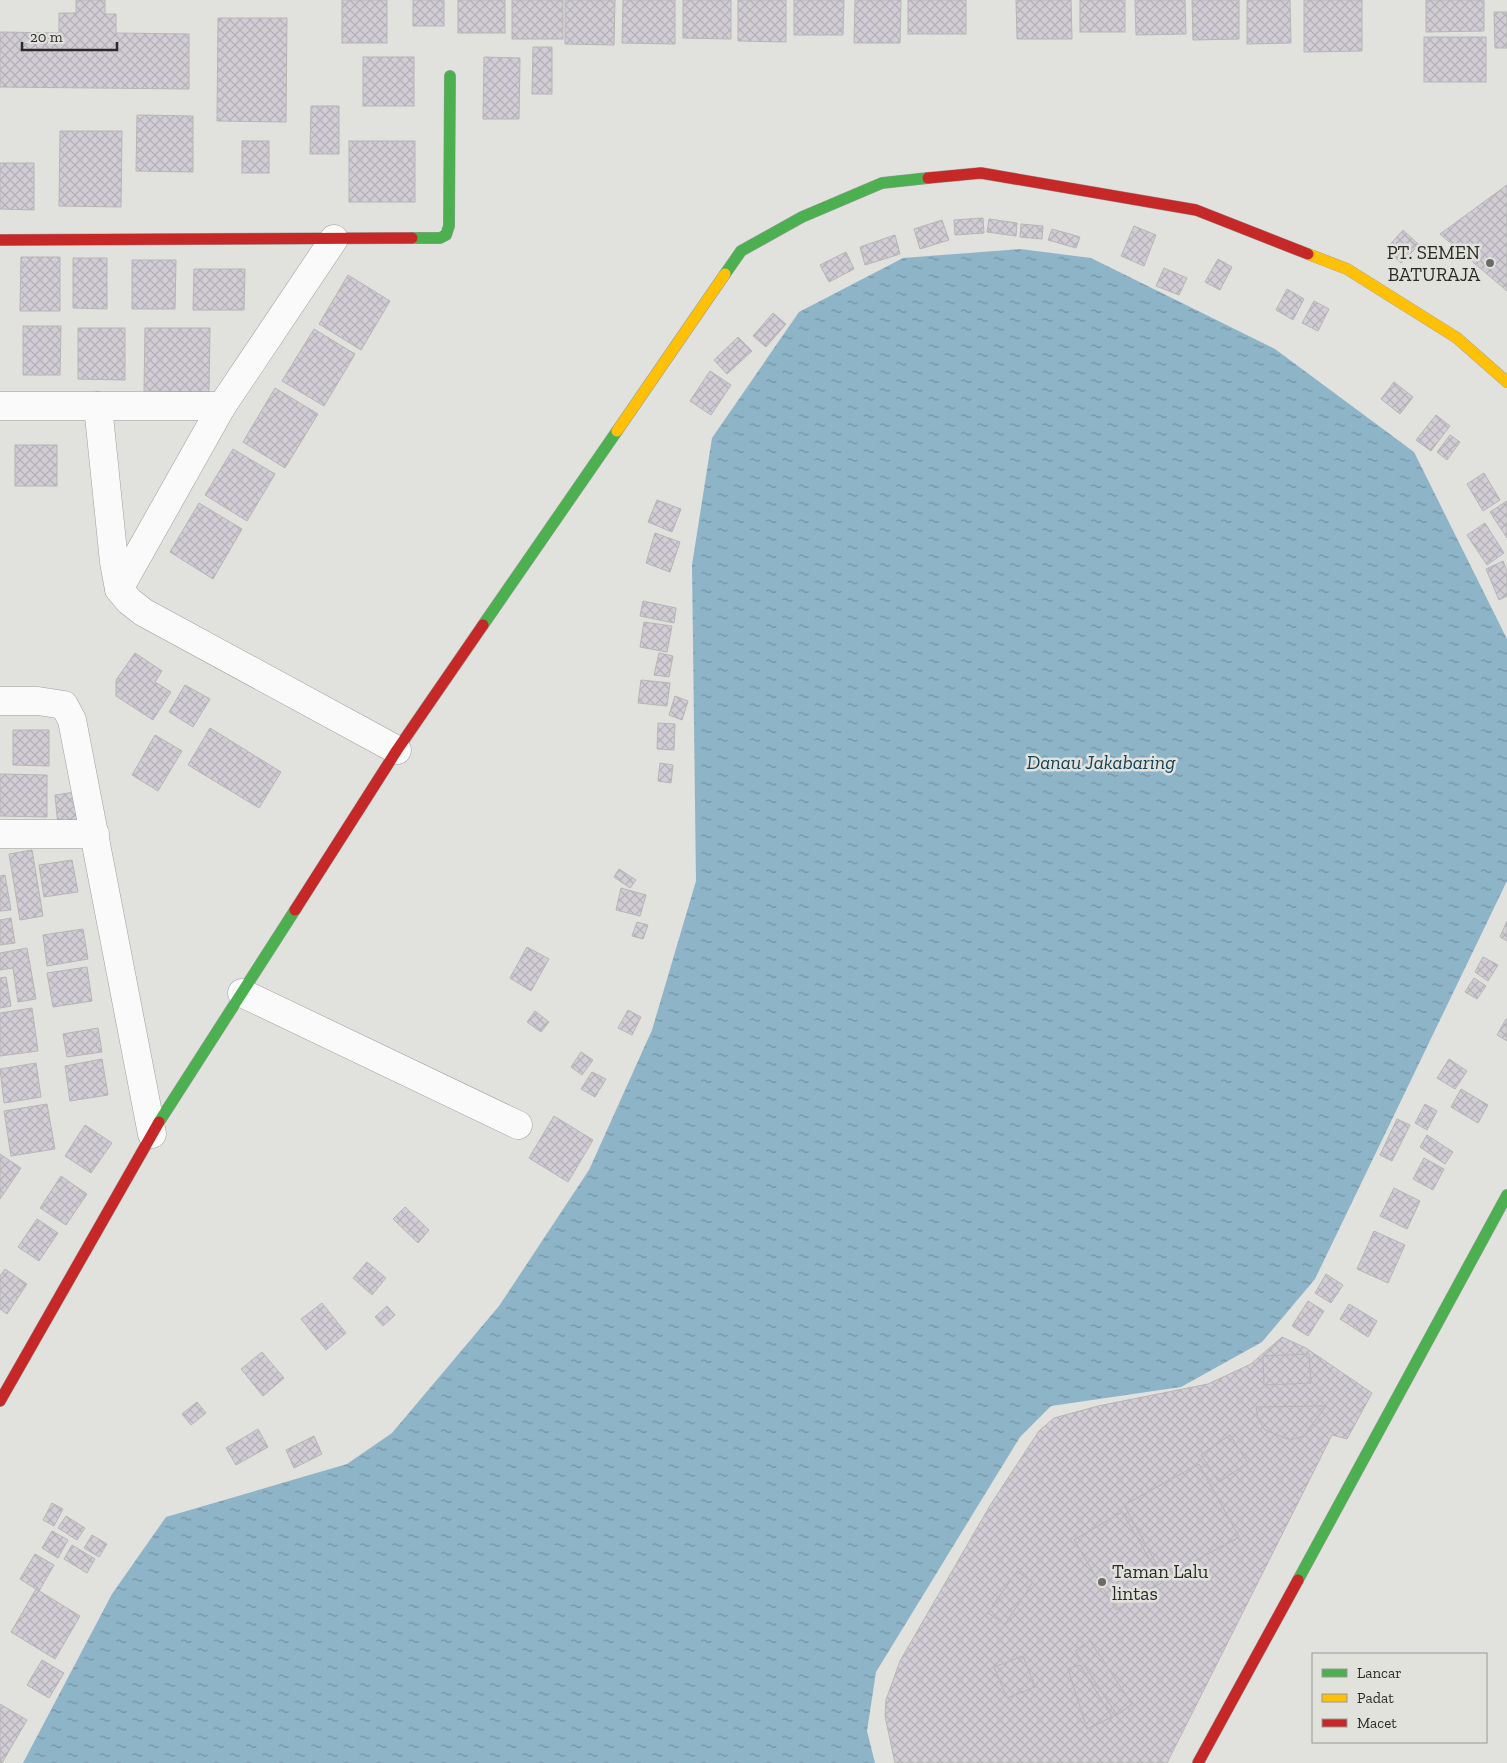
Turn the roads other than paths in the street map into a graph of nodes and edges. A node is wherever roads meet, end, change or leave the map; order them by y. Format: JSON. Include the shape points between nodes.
{"nodes":[{"id":1,"x":450,"y":76,"type":"dead end"},
{"id":2,"x":334,"y":239,"type":"junction"},
{"id":3,"x":0,"y":240,"type":"edge"},
{"id":4,"x":1507,"y":382,"type":"edge"},
{"id":5,"x":0,"y":406,"type":"edge"},
{"id":6,"x":98,"y":406,"type":"junction"},
{"id":7,"x":222,"y":406,"type":"junction"},
{"id":8,"x":120,"y":589,"type":"junction"},
{"id":9,"x":0,"y":701,"type":"edge"},
{"id":10,"x":397,"y":750,"type":"junction"},
{"id":11,"x":0,"y":834,"type":"edge"},
{"id":12,"x":95,"y":834,"type":"junction"},
{"id":13,"x":242,"y":993,"type":"junction"},
{"id":14,"x":518,"y":1125,"type":"dead end"},
{"id":15,"x":152,"y":1134,"type":"junction"},
{"id":16,"x":1507,"y":1195,"type":"edge"},
{"id":17,"x":0,"y":1400,"type":"edge"},
{"id":18,"x":1198,"y":1763,"type":"edge"}],
"edges":[{"from":1,"to":2,"type":"street","via":[[449,226],[446,236]]},
{"from":2,"to":3,"type":"street"},
{"from":2,"to":7,"type":"street"},
{"from":4,"to":10,"type":"street","via":[[1457,338],[1347,269],[1196,210],[981,173],[882,183],[802,216],[741,251]]},
{"from":5,"to":6,"type":"street"},
{"from":6,"to":7,"type":"street"},
{"from":6,"to":8,"type":"street","via":[[114,562]]},
{"from":7,"to":8,"type":"street"},
{"from":8,"to":10,"type":"street","via":[[143,612]]},
{"from":9,"to":12,"type":"street","via":[[64,705],[72,720]]},
{"from":10,"to":13,"type":"street"},
{"from":11,"to":12,"type":"street"},
{"from":12,"to":15,"type":"street"},
{"from":13,"to":14,"type":"street"},
{"from":13,"to":15,"type":"street"},
{"from":15,"to":17,"type":"street"},
{"from":16,"to":18,"type":"street"}]}
